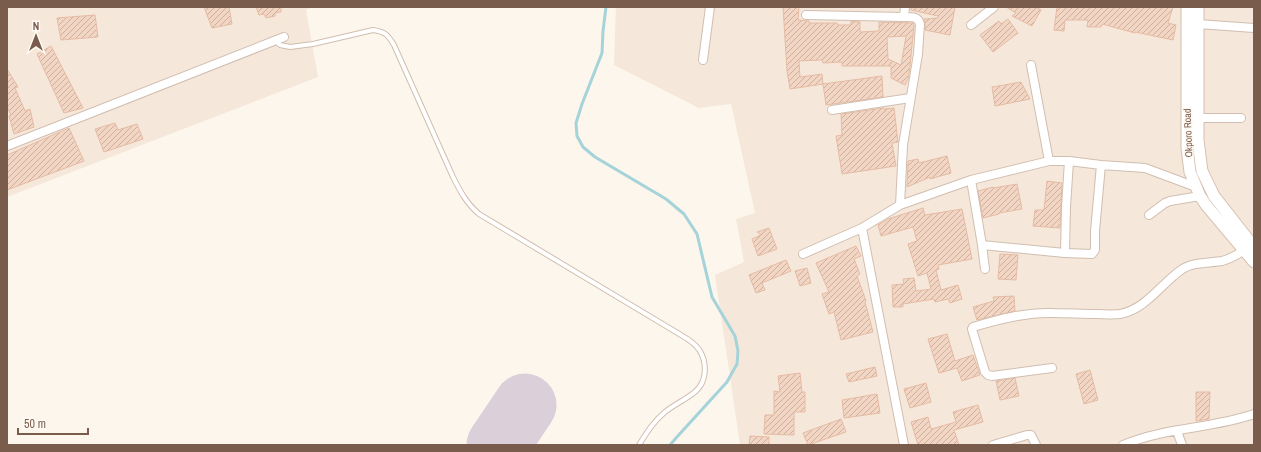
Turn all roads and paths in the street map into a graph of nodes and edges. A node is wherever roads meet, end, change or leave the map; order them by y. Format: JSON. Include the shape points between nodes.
{"nodes":[{"id":1,"x":710,"y":7,"type":"edge"},
{"id":2,"x":905,"y":7,"type":"edge"},
{"id":3,"x":994,"y":7,"type":"edge"},
{"id":4,"x":1187,"y":7,"type":"edge"},
{"id":5,"x":1198,"y":7,"type":"edge"},
{"id":6,"x":806,"y":15,"type":"dead end"},
{"id":7,"x":904,"y":17,"type":"junction"},
{"id":8,"x":1198,"y":24,"type":"junction"},
{"id":9,"x":971,"y":25,"type":"dead end"},
{"id":10,"x":1254,"y":28,"type":"edge"},
{"id":11,"x":284,"y":37,"type":"dead end"},
{"id":12,"x":276,"y":40,"type":"junction"},
{"id":13,"x":703,"y":60,"type":"dead end"},
{"id":14,"x":1030,"y":65,"type":"dead end"},
{"id":15,"x":910,"y":98,"type":"junction"},
{"id":16,"x":832,"y":110,"type":"dead end"},
{"id":17,"x":1198,"y":118,"type":"junction"},
{"id":18,"x":1241,"y":118,"type":"dead end"},
{"id":19,"x":7,"y":146,"type":"edge"},
{"id":20,"x":1049,"y":161,"type":"junction"},
{"id":21,"x":1069,"y":161,"type":"junction"},
{"id":22,"x":1101,"y":165,"type":"junction"},
{"id":23,"x":971,"y":180,"type":"junction"},
{"id":24,"x":1198,"y":192,"type":"junction"},
{"id":25,"x":900,"y":205,"type":"junction"},
{"id":26,"x":1149,"y":215,"type":"dead end"},
{"id":27,"x":862,"y":228,"type":"junction"},
{"id":28,"x":1250,"y":243,"type":"edge"},
{"id":29,"x":982,"y":246,"type":"junction"},
{"id":30,"x":1065,"y":253,"type":"junction"},
{"id":31,"x":803,"y":254,"type":"dead end"},
{"id":32,"x":1254,"y":262,"type":"edge"},
{"id":33,"x":985,"y":269,"type":"dead end"},
{"id":34,"x":1052,"y":368,"type":"dead end"},
{"id":35,"x":1254,"y":414,"type":"edge"},
{"id":36,"x":1177,"y":431,"type":"junction"},
{"id":37,"x":639,"y":445,"type":"edge"},
{"id":38,"x":904,"y":445,"type":"edge"},
{"id":39,"x":993,"y":445,"type":"edge"},
{"id":40,"x":1036,"y":445,"type":"edge"},
{"id":41,"x":1123,"y":445,"type":"edge"},
{"id":42,"x":1182,"y":445,"type":"edge"}],
"edges":[{"from":1,"to":13,"type":"street"},
{"from":2,"to":7,"type":"street"},
{"from":3,"to":9,"type":"street"},
{"from":4,"to":24,"type":"main road","name":"Okporo Road","via":[[1187,148],[1190,172]]},
{"from":5,"to":8,"type":"main road","name":"Okporo Road"},
{"from":6,"to":7,"type":"street"},
{"from":7,"to":15,"type":"street","via":[[917,18],[920,24],[918,54]]},
{"from":8,"to":10,"type":"street"},
{"from":8,"to":17,"type":"main road","name":"Okporo Road"},
{"from":11,"to":12,"type":"street"},
{"from":12,"to":19,"type":"street"},
{"from":12,"to":37,"type":"lane","via":[[280,45],[290,48],[373,30],[388,34],[453,176],[471,207],[682,335],[700,351],[705,376],[702,385],[653,423]]},
{"from":14,"to":20,"type":"street"},
{"from":15,"to":16,"type":"street"},
{"from":15,"to":25,"type":"street","via":[[902,145]]},
{"from":17,"to":18,"type":"street"},
{"from":17,"to":28,"type":"main road","name":"Okporo Road","via":[[1200,159],[1208,186]]},
{"from":20,"to":21,"type":"street"},
{"from":20,"to":23,"type":"street"},
{"from":21,"to":22,"type":"street"},
{"from":21,"to":30,"type":"street"},
{"from":22,"to":24,"type":"street","via":[[1146,168]]},
{"from":22,"to":30,"type":"street","via":[[1095,250],[1092,254]]},
{"from":23,"to":25,"type":"street"},
{"from":23,"to":29,"type":"street"},
{"from":24,"to":26,"type":"street","via":[[1165,203]]},
{"from":24,"to":28,"type":"main road","name":"Okporo Road","via":[[1216,218]]},
{"from":25,"to":27,"type":"street"},
{"from":27,"to":31,"type":"street"},
{"from":27,"to":38,"type":"street"},
{"from":28,"to":32,"type":"main road","name":"Okporo Road"},
{"from":28,"to":34,"type":"street","via":[[1232,257],[1182,269],[1145,301],[1125,312],[1114,315],[1051,313],[997,320],[973,327],[988,375]]},
{"from":29,"to":30,"type":"street"},
{"from":29,"to":33,"type":"street"},
{"from":35,"to":36,"type":"street"},
{"from":36,"to":41,"type":"street","via":[[1151,435]]},
{"from":36,"to":42,"type":"street"},
{"from":39,"to":40,"type":"street","via":[[1031,435]]}]}
